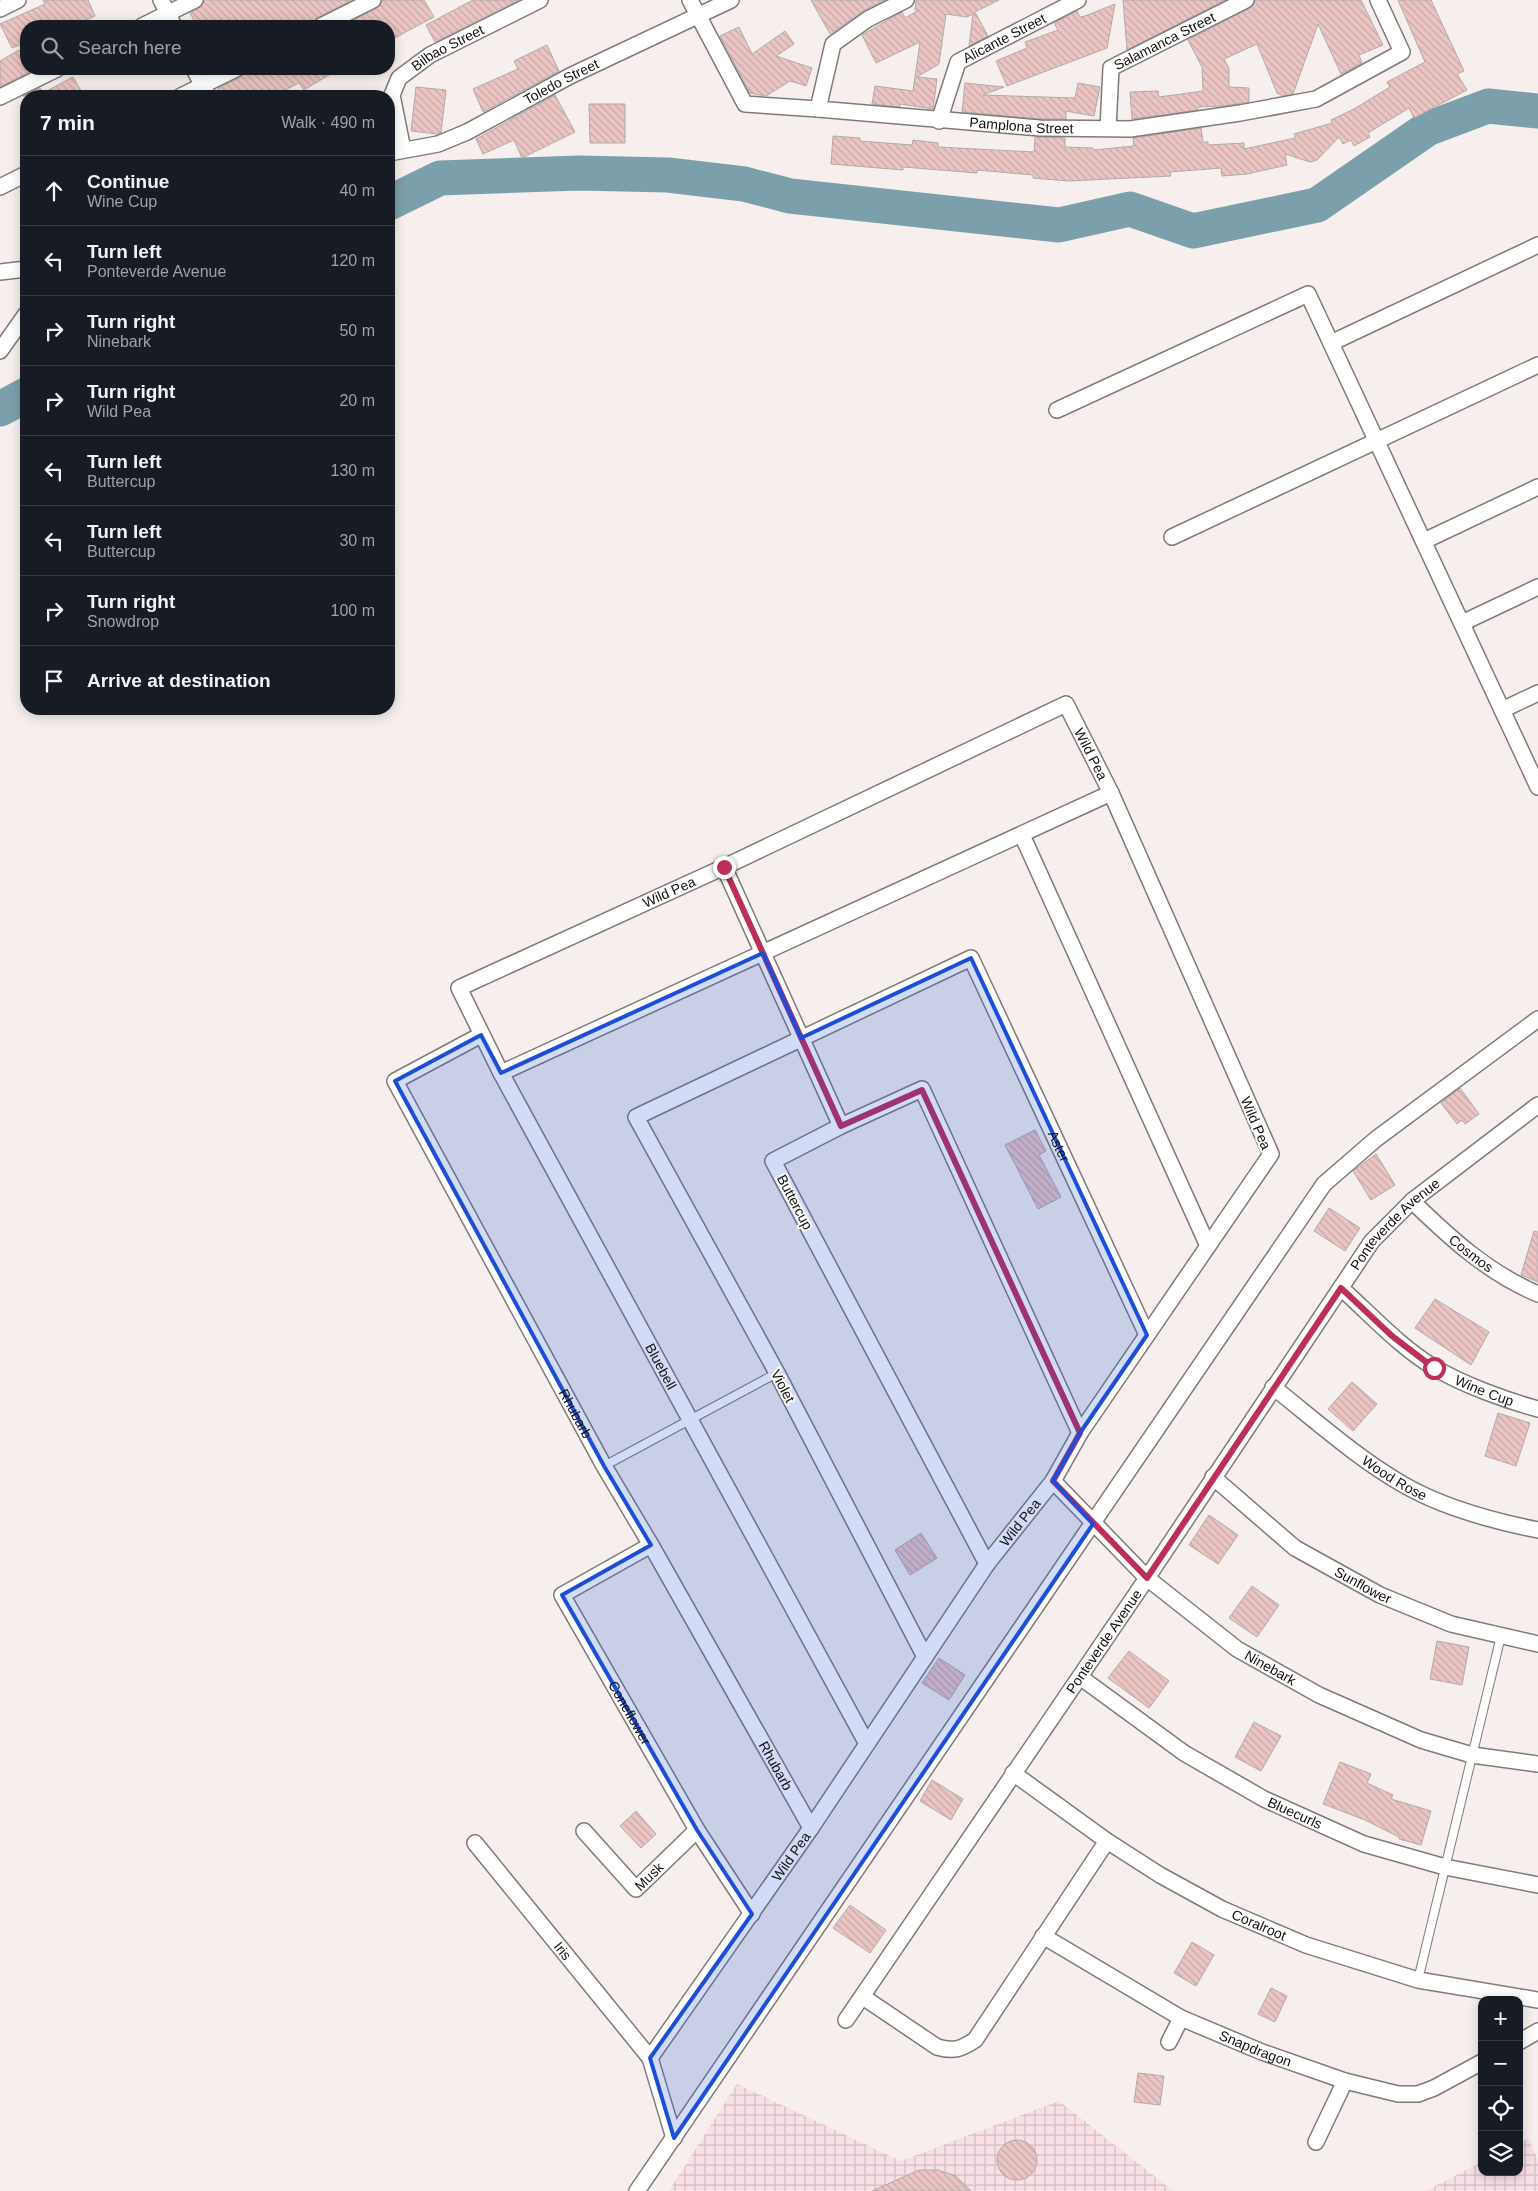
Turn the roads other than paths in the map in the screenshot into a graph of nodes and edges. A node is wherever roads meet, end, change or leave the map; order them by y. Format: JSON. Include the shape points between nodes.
{"nodes":[{"id":1,"x":18,"y":0,"type":"edge"},
{"id":2,"x":195,"y":0,"type":"edge"},
{"id":3,"x":373,"y":0,"type":"edge"},
{"id":4,"x":540,"y":0,"type":"edge"},
{"id":5,"x":690,"y":0,"type":"edge"},
{"id":6,"x":731,"y":0,"type":"edge"},
{"id":7,"x":906,"y":0,"type":"edge"},
{"id":8,"x":1078,"y":0,"type":"edge"},
{"id":9,"x":1246,"y":0,"type":"edge"},
{"id":10,"x":1378,"y":0,"type":"edge"},
{"id":11,"x":0,"y":9,"type":"edge"},
{"id":12,"x":167,"y":13,"type":"edge"},
{"id":13,"x":698,"y":16,"type":"junction"},
{"id":14,"x":154,"y":20,"type":"edge"},
{"id":15,"x":333,"y":20,"type":"edge"},
{"id":16,"x":44,"y":75,"type":"edge"},
{"id":17,"x":197,"y":75,"type":"edge"},
{"id":18,"x":228,"y":75,"type":"edge"},
{"id":19,"x":204,"y":90,"type":"edge"},
{"id":20,"x":206,"y":90,"type":"edge"},
{"id":21,"x":394,"y":90,"type":"edge"},
{"id":22,"x":0,"y":97,"type":"edge"},
{"id":23,"x":818,"y":109,"type":"junction"},
{"id":24,"x":939,"y":121,"type":"junction"},
{"id":25,"x":1108,"y":128,"type":"junction"},
{"id":26,"x":395,"y":137,"type":"edge"},
{"id":27,"x":396,"y":151,"type":"edge"},
{"id":28,"x":20,"y":177,"type":"edge"},
{"id":29,"x":0,"y":188,"type":"edge"},
{"id":30,"x":1538,"y":245,"type":"edge"},
{"id":31,"x":20,"y":270,"type":"edge"},
{"id":32,"x":0,"y":272,"type":"edge"},
{"id":33,"x":20,"y":323,"type":"edge"},
{"id":34,"x":1331,"y":343,"type":"junction"},
{"id":35,"x":0,"y":351,"type":"edge"},
{"id":36,"x":1538,"y":365,"type":"edge"},
{"id":37,"x":1057,"y":410,"type":"dead end"},
{"id":38,"x":1377,"y":441,"type":"junction"},
{"id":39,"x":1538,"y":487,"type":"edge"},
{"id":40,"x":1172,"y":537,"type":"dead end"},
{"id":41,"x":1424,"y":541,"type":"junction"},
{"id":42,"x":1538,"y":587,"type":"edge"},
{"id":43,"x":1462,"y":623,"type":"junction"},
{"id":44,"x":1538,"y":693,"type":"edge"},
{"id":45,"x":1502,"y":710,"type":"junction"},
{"id":46,"x":1538,"y":787,"type":"edge"},
{"id":47,"x":1111,"y":793,"type":"junction"},
{"id":48,"x":1022,"y":835,"type":"junction"},
{"id":49,"x":724,"y":867,"type":"junction"},
{"id":50,"x":763,"y":953,"type":"junction"},
{"id":51,"x":459,"y":988,"type":"joint"},
{"id":52,"x":1538,"y":1019,"type":"edge"},
{"id":53,"x":481,"y":1035,"type":"junction"},
{"id":54,"x":801,"y":1038,"type":"junction"},
{"id":55,"x":501,"y":1073,"type":"junction"},
{"id":56,"x":1538,"y":1104,"type":"edge"},
{"id":57,"x":841,"y":1126,"type":"junction"},
{"id":58,"x":1412,"y":1201,"type":"junction"},
{"id":59,"x":1208,"y":1246,"type":"junction"},
{"id":60,"x":1341,"y":1288,"type":"junction"},
{"id":61,"x":1538,"y":1294,"type":"edge"},
{"id":62,"x":1147,"y":1336,"type":"junction"},
{"id":63,"x":776,"y":1373,"type":"junction"},
{"id":64,"x":1273,"y":1387,"type":"junction"},
{"id":65,"x":1538,"y":1409,"type":"edge"},
{"id":66,"x":690,"y":1419,"type":"junction"},
{"id":67,"x":1080,"y":1433,"type":"junction"},
{"id":68,"x":604,"y":1466,"type":"junction"},
{"id":69,"x":1213,"y":1477,"type":"junction"},
{"id":70,"x":1053,"y":1481,"type":"junction"},
{"id":71,"x":1093,"y":1524,"type":"junction"},
{"id":72,"x":1538,"y":1530,"type":"edge"},
{"id":73,"x":651,"y":1545,"type":"junction"},
{"id":74,"x":987,"y":1564,"type":"junction"},
{"id":75,"x":1147,"y":1578,"type":"junction"},
{"id":76,"x":1501,"y":1636,"type":"junction"},
{"id":77,"x":1538,"y":1644,"type":"edge"},
{"id":78,"x":924,"y":1657,"type":"junction"},
{"id":79,"x":1080,"y":1677,"type":"junction"},
{"id":80,"x":866,"y":1744,"type":"junction"},
{"id":81,"x":1472,"y":1755,"type":"junction"},
{"id":82,"x":1538,"y":1764,"type":"edge"},
{"id":83,"x":1013,"y":1773,"type":"junction"},
{"id":84,"x":811,"y":1828,"type":"junction"},
{"id":85,"x":697,"y":1830,"type":"junction"},
{"id":86,"x":584,"y":1831,"type":"dead end"},
{"id":87,"x":1107,"y":1841,"type":"junction"},
{"id":88,"x":475,"y":1843,"type":"dead end"},
{"id":89,"x":1445,"y":1867,"type":"junction"},
{"id":90,"x":1538,"y":1885,"type":"edge"},
{"id":91,"x":752,"y":1914,"type":"junction"},
{"id":92,"x":1043,"y":1936,"type":"junction"},
{"id":93,"x":1418,"y":1980,"type":"junction"},
{"id":94,"x":863,"y":1997,"type":"junction"},
{"id":95,"x":1538,"y":2000,"type":"edge"},
{"id":96,"x":1181,"y":2018,"type":"junction"},
{"id":97,"x":846,"y":2020,"type":"dead end"},
{"id":98,"x":1538,"y":2031,"type":"edge"},
{"id":99,"x":1521,"y":2041,"type":"edge"},
{"id":100,"x":1169,"y":2042,"type":"dead end"},
{"id":101,"x":650,"y":2058,"type":"junction"},
{"id":102,"x":1478,"y":2064,"type":"edge"},
{"id":103,"x":1345,"y":2081,"type":"junction"},
{"id":104,"x":674,"y":2138,"type":"junction"},
{"id":105,"x":1316,"y":2142,"type":"dead end"},
{"id":106,"x":637,"y":2191,"type":"edge"}],
"edges":[{"from":1,"to":11,"type":"street"},
{"from":2,"to":12,"type":"street"},
{"from":3,"to":15,"type":"street"},
{"from":4,"to":21,"type":"street","name":"Bilbao Street","via":[[430,55],[399,78]]},
{"from":5,"to":13,"type":"street","name":"Pamplona Street"},
{"from":6,"to":13,"type":"street","name":"Toledo Street"},
{"from":7,"to":23,"type":"street","via":[[868,19],[833,44]]},
{"from":8,"to":24,"type":"street","name":"Alicante Street","via":[[958,62]]},
{"from":9,"to":25,"type":"street","name":"Salamanca Street","via":[[1111,68]]},
{"from":10,"to":25,"type":"street","name":"Pamplona Street","via":[[1402,52],[1316,99],[1130,129]]},
{"from":12,"to":14,"type":"street"},
{"from":13,"to":23,"type":"street","name":"Pamplona Street","via":[[745,104]]},
{"from":13,"to":27,"type":"street","name":"Toledo Street","via":[[570,76],[467,132],[438,144]]},
{"from":16,"to":22,"type":"street"},
{"from":17,"to":19,"type":"street"},
{"from":18,"to":20,"type":"street"},
{"from":23,"to":24,"type":"street","name":"Pamplona Street"},
{"from":24,"to":25,"type":"street","name":"Pamplona Street","via":[[1040,128]]},
{"from":26,"to":27,"type":"street","name":"Bilbao Street"},
{"from":28,"to":29,"type":"street"},
{"from":30,"to":34,"type":"street"},
{"from":31,"to":32,"type":"street"},
{"from":33,"to":35,"type":"street"},
{"from":34,"to":37,"type":"street","via":[[1308,294]]},
{"from":34,"to":38,"type":"street"},
{"from":36,"to":38,"type":"street"},
{"from":38,"to":40,"type":"street"},
{"from":38,"to":41,"type":"street"},
{"from":39,"to":41,"type":"street"},
{"from":41,"to":43,"type":"street"},
{"from":42,"to":43,"type":"street"},
{"from":43,"to":45,"type":"street"},
{"from":44,"to":45,"type":"street"},
{"from":45,"to":46,"type":"street"},
{"from":47,"to":48,"type":"street"},
{"from":47,"to":49,"type":"street","name":"Wild Pea","via":[[1066,704]]},
{"from":47,"to":59,"type":"street","name":"Wild Pea","via":[[1271,1154]]},
{"from":48,"to":50,"type":"street"},
{"from":48,"to":59,"type":"street"},
{"from":49,"to":50,"type":"street"},
{"from":49,"to":51,"type":"street","name":"Wild Pea"},
{"from":50,"to":54,"type":"street"},
{"from":50,"to":55,"type":"street"},
{"from":51,"to":53,"type":"street","name":"Bluebell"},
{"from":52,"to":71,"type":"street","via":[[1376,1139],[1324,1184]]},
{"from":53,"to":55,"type":"street","name":"Bluebell"},
{"from":53,"to":68,"type":"street","name":"Rhubarb","via":[[395,1081]]},
{"from":54,"to":57,"type":"street"},
{"from":54,"to":62,"type":"street","name":"Aster","via":[[971,958]]},
{"from":54,"to":63,"type":"street","name":"Violet","via":[[636,1117]]},
{"from":55,"to":66,"type":"street","name":"Bluebell"},
{"from":56,"to":58,"type":"street","name":"Ponteverde Avenue"},
{"from":57,"to":67,"type":"street","name":"Buttercup","via":[[922,1090]]},
{"from":57,"to":74,"type":"street","name":"Buttercup","via":[[773,1161]]},
{"from":58,"to":60,"type":"street","name":"Ponteverde Avenue","via":[[1372,1241]]},
{"from":58,"to":61,"type":"street","name":"Cosmos","via":[[1455,1242],[1496,1273]]},
{"from":59,"to":62,"type":"street","name":"Wild Pea"},
{"from":60,"to":64,"type":"street","name":"Ponteverde Avenue"},
{"from":60,"to":65,"type":"street","name":"Wine Cup","via":[[1392,1336],[1434,1368]]},
{"from":62,"to":67,"type":"street","name":"Wild Pea"},
{"from":63,"to":66,"type":"lane"},
{"from":63,"to":78,"type":"street","name":"Violet"},
{"from":64,"to":69,"type":"street","name":"Ponteverde Avenue"},
{"from":64,"to":72,"type":"street","name":"Wood Rose","via":[[1367,1462],[1406,1486],[1454,1508]]},
{"from":66,"to":68,"type":"lane"},
{"from":66,"to":80,"type":"street","name":"Bluebell"},
{"from":67,"to":70,"type":"street","name":"Wild Pea"},
{"from":68,"to":73,"type":"street","name":"Rhubarb"},
{"from":69,"to":75,"type":"street","name":"Ponteverde Avenue"},
{"from":69,"to":76,"type":"street","name":"Sunflower","via":[[1295,1548],[1380,1595],[1451,1624]]},
{"from":70,"to":71,"type":"street","name":"Ninebark"},
{"from":70,"to":74,"type":"street","name":"Wild Pea"},
{"from":71,"to":75,"type":"street","name":"Ninebark"},
{"from":71,"to":104,"type":"street"},
{"from":73,"to":84,"type":"street","name":"Rhubarb"},
{"from":73,"to":85,"type":"street","name":"Coneflower","via":[[562,1595]]},
{"from":74,"to":78,"type":"street","name":"Wild Pea"},
{"from":75,"to":79,"type":"street","name":"Ponteverde Avenue"},
{"from":75,"to":81,"type":"street","name":"Ninebark","via":[[1237,1649],[1319,1695],[1421,1740]]},
{"from":76,"to":77,"type":"street","name":"Sunflower"},
{"from":76,"to":81,"type":"lane"},
{"from":78,"to":80,"type":"street","name":"Wild Pea"},
{"from":79,"to":83,"type":"street","name":"Ponteverde Avenue"},
{"from":79,"to":89,"type":"street","name":"Bluecurls","via":[[1184,1753],[1264,1799],[1364,1844]]},
{"from":80,"to":84,"type":"street","name":"Wild Pea"},
{"from":81,"to":82,"type":"street","name":"Ninebark"},
{"from":81,"to":89,"type":"lane"},
{"from":83,"to":87,"type":"street","name":"Coralroot"},
{"from":83,"to":94,"type":"street","name":"Ponteverde Avenue"},
{"from":84,"to":91,"type":"street","name":"Wild Pea"},
{"from":85,"to":86,"type":"street","name":"Musk","via":[[636,1889]]},
{"from":85,"to":91,"type":"street","name":"Coneflower"},
{"from":87,"to":92,"type":"street"},
{"from":87,"to":93,"type":"street","name":"Coralroot","via":[[1222,1909],[1306,1945]]},
{"from":88,"to":101,"type":"street","name":"Iris"},
{"from":89,"to":90,"type":"street","name":"Bluecurls"},
{"from":89,"to":93,"type":"lane"},
{"from":91,"to":101,"type":"street","name":"Wild Pea"},
{"from":92,"to":94,"type":"street","via":[[976,2040],[961,2049],[937,2047]]},
{"from":92,"to":96,"type":"street","name":"Snapdragon"},
{"from":93,"to":95,"type":"street","name":"Coralroot"},
{"from":94,"to":97,"type":"street","name":"Ponteverde Avenue"},
{"from":96,"to":100,"type":"street"},
{"from":96,"to":103,"type":"street","name":"Snapdragon","via":[[1262,2052]]},
{"from":98,"to":99,"type":"street"},
{"from":101,"to":104,"type":"street"},
{"from":102,"to":103,"type":"street","name":"Snapdragon","via":[[1418,2094],[1398,2094]]},
{"from":103,"to":105,"type":"street"},
{"from":104,"to":106,"type":"street"}]}
